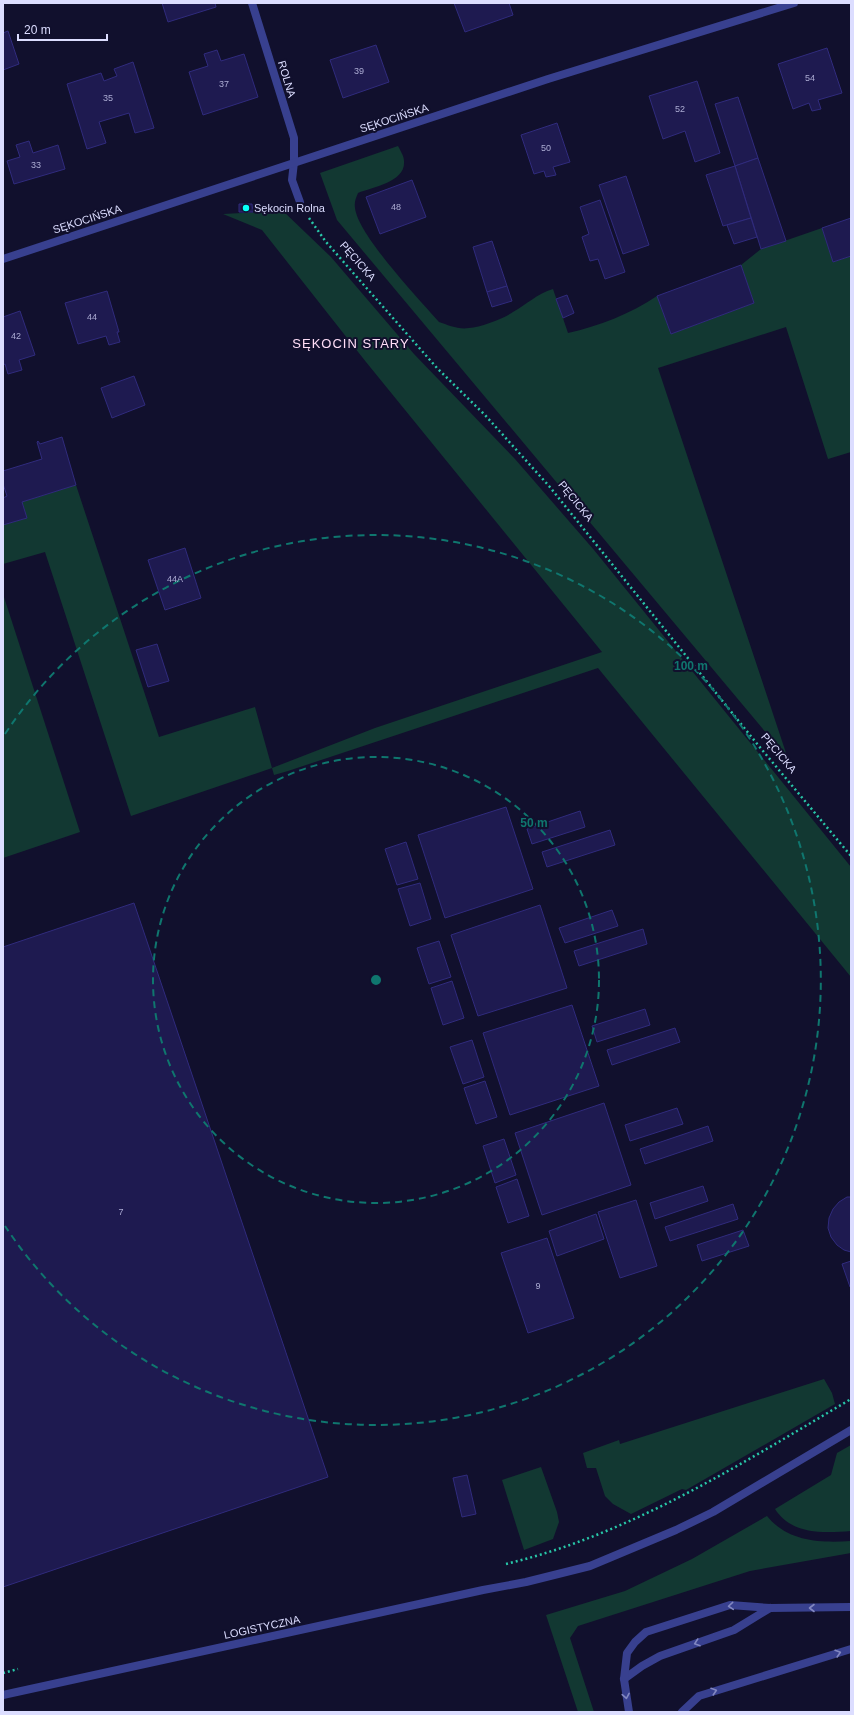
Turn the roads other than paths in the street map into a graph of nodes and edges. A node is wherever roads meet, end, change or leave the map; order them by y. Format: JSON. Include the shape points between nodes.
{"nodes":[{"id":1,"x":252,"y":3,"type":"edge"},
{"id":2,"x":794,"y":3,"type":"edge"},
{"id":3,"x":294,"y":162,"type":"junction"},
{"id":4,"x":300,"y":202,"type":"road end"},
{"id":5,"x":3,"y":259,"type":"edge"},
{"id":6,"x":851,"y":1430,"type":"edge"},
{"id":7,"x":851,"y":1607,"type":"edge"},
{"id":8,"x":770,"y":1608,"type":"junction"},
{"id":9,"x":851,"y":1649,"type":"edge"},
{"id":10,"x":624,"y":1679,"type":"junction"},
{"id":11,"x":3,"y":1695,"type":"edge"},
{"id":12,"x":629,"y":1712,"type":"edge"},
{"id":13,"x":682,"y":1712,"type":"edge"}],
"edges":[{"from":1,"to":3,"type":"street","name":"ROLNA","via":[[294,138]]},
{"from":2,"to":3,"type":"street","name":"SĘKOCIŃSKA","via":[[548,79]]},
{"from":3,"to":4,"type":"street","via":[[292,180]]},
{"from":3,"to":5,"type":"street","name":"SĘKOCIŃSKA"},
{"from":6,"to":11,"type":"street","name":"LOGISTYCZNA","via":[[713,1512],[590,1566]]},
{"from":7,"to":8,"type":"street","one_way":true},
{"from":8,"to":10,"type":"street","one_way":true,"via":[[734,1630],[660,1656]]},
{"from":8,"to":10,"type":"street","one_way":true,"via":[[730,1605],[646,1632],[627,1652]]},
{"from":13,"to":9,"type":"street","one_way":true,"via":[[699,1696]]},
{"from":10,"to":12,"type":"street","one_way":true}]}
